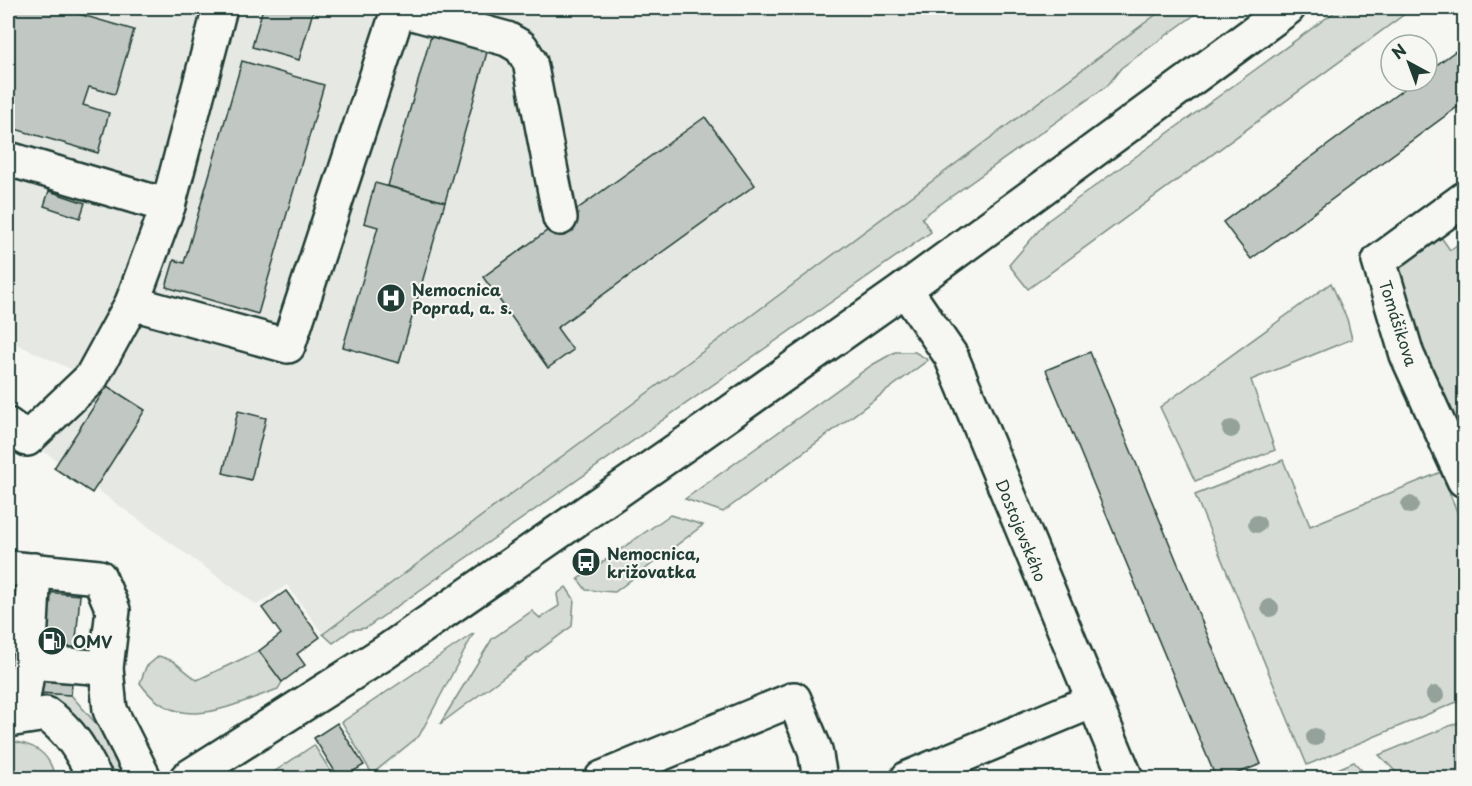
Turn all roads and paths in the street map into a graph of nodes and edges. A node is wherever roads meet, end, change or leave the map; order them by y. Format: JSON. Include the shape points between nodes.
{"nodes":[{"id":1,"x":220,"y":8,"type":"edge"},
{"id":2,"x":399,"y":8,"type":"edge"},
{"id":3,"x":1288,"y":8,"type":"edge"},
{"id":4,"x":12,"y":160,"type":"dead end"},
{"id":5,"x":1464,"y":199,"type":"edge"},
{"id":6,"x":168,"y":206,"type":"junction"},
{"id":7,"x":560,"y":218,"type":"dead end"},
{"id":8,"x":905,"y":289,"type":"junction"},
{"id":9,"x":132,"y":303,"type":"junction"},
{"id":10,"x":8,"y":425,"type":"edge"},
{"id":11,"x":1464,"y":480,"type":"edge"},
{"id":12,"x":21,"y":569,"type":"edge"},
{"id":13,"x":28,"y":662,"type":"junction"},
{"id":14,"x":106,"y":668,"type":"junction"},
{"id":15,"x":1094,"y":701,"type":"junction"},
{"id":16,"x":14,"y":718,"type":"edge"},
{"id":17,"x":814,"y":777,"type":"edge"},
{"id":18,"x":95,"y":778,"type":"edge"},
{"id":19,"x":144,"y":778,"type":"edge"},
{"id":20,"x":187,"y":778,"type":"edge"},
{"id":21,"x":602,"y":778,"type":"edge"},
{"id":22,"x":908,"y":778,"type":"edge"},
{"id":23,"x":1126,"y":778,"type":"edge"}],
"edges":[{"from":1,"to":6,"type":"main road"},
{"from":2,"to":7,"type":"main road","via":[[507,39],[521,47],[530,62]]},
{"from":2,"to":9,"type":"main road","via":[[288,346]]},
{"from":3,"to":8,"type":"main road"},
{"from":4,"to":6,"type":"main road"},
{"from":5,"to":11,"type":"main road","name":"Tomášikova","via":[[1379,261],[1407,355]]},
{"from":6,"to":9,"type":"main road"},
{"from":8,"to":15,"type":"main road","name":"Dostojevského","via":[[951,356]]},
{"from":8,"to":20,"type":"main road","via":[[384,653]]},
{"from":9,"to":10,"type":"main road","via":[[91,378],[27,439]]},
{"from":12,"to":13,"type":"main road"},
{"from":12,"to":14,"type":"main road","via":[[99,577],[113,610]]},
{"from":13,"to":14,"type":"main road"},
{"from":13,"to":16,"type":"main road"},
{"from":14,"to":19,"type":"main road","via":[[110,710]]},
{"from":15,"to":22,"type":"main road"},
{"from":15,"to":23,"type":"main road","name":"Dostojevského"},
{"from":16,"to":18,"type":"main road","via":[[46,714],[62,725],[77,742]]},
{"from":17,"to":21,"type":"main road","via":[[815,750],[794,699]]}]}
